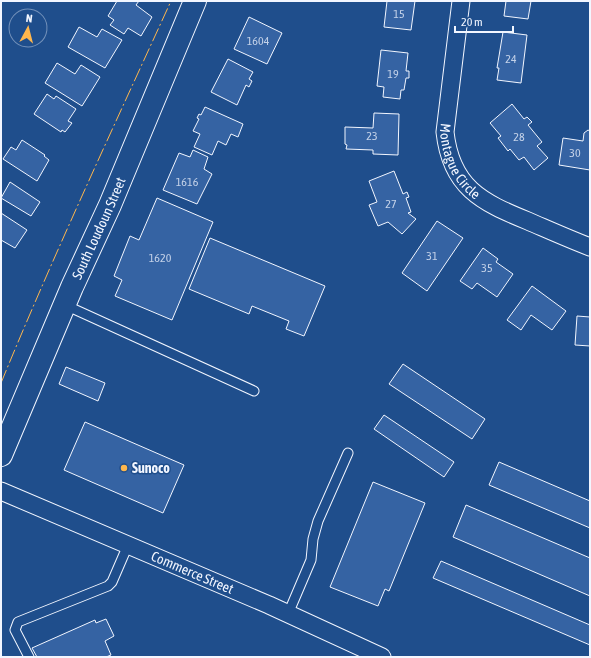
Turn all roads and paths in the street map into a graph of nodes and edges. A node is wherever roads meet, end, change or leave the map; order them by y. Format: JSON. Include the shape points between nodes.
{"nodes":[{"id":1,"x":461,"y":1,"type":"edge"},
{"id":2,"x":191,"y":3,"type":"edge"},
{"id":3,"x":590,"y":247,"type":"edge"},
{"id":4,"x":65,"y":305,"type":"junction"},
{"id":5,"x":254,"y":391,"type":"dead end"},
{"id":6,"x":348,"y":453,"type":"dead end"},
{"id":7,"x":1,"y":455,"type":"edge"},
{"id":8,"x":1,"y":491,"type":"edge"},
{"id":9,"x":128,"y":545,"type":"junction"},
{"id":10,"x":288,"y":614,"type":"junction"},
{"id":11,"x":29,"y":657,"type":"edge"},
{"id":12,"x":382,"y":657,"type":"edge"}],
"edges":[{"from":1,"to":3,"type":"street","name":"Montague Circle","via":[[445,132],[453,166],[476,196],[496,208]]},
{"from":2,"to":4,"type":"street","name":"South Loudoun Street","via":[[110,205]]},
{"from":4,"to":5,"type":"lane"},
{"from":4,"to":7,"type":"street","name":"South Loudoun Street"},
{"from":6,"to":10,"type":"lane","via":[[318,522],[311,560]]},
{"from":8,"to":9,"type":"street","name":"Commerce Street"},
{"from":9,"to":10,"type":"street","name":"Commerce Street"},
{"from":9,"to":11,"type":"lane","via":[[108,586],[18,622],[15,630]]},
{"from":10,"to":12,"type":"street","name":"Commerce Street"}]}
